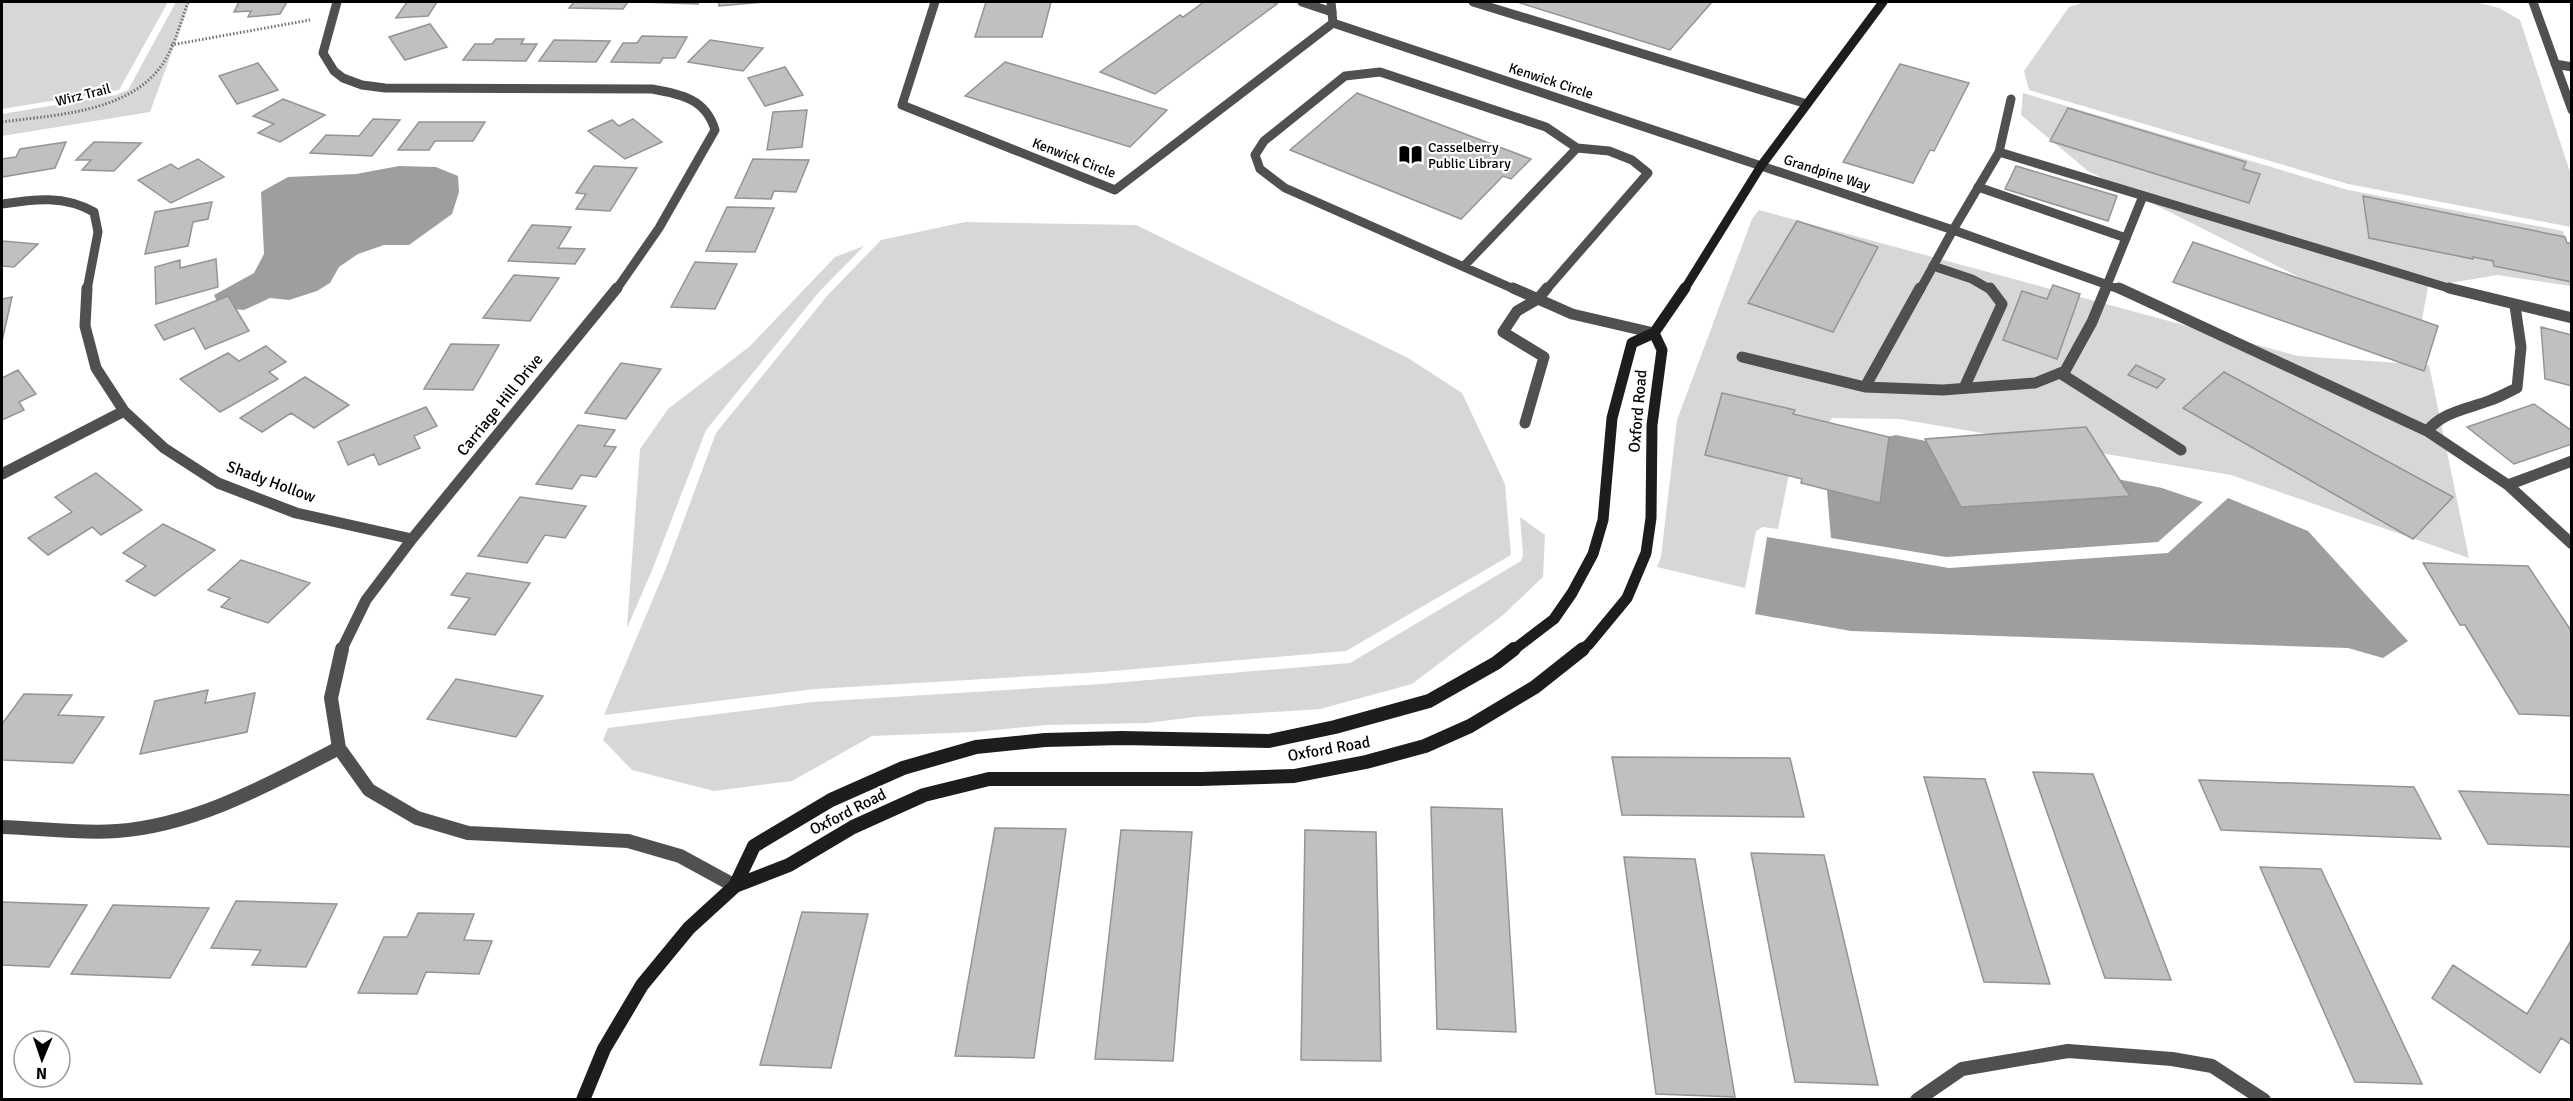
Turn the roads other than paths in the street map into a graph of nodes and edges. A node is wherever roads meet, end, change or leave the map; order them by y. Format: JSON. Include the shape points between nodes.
{"nodes":[{"id":1,"x":337,"y":2,"type":"edge"},
{"id":2,"x":935,"y":2,"type":"edge"},
{"id":3,"x":1302,"y":2,"type":"edge"},
{"id":4,"x":1331,"y":2,"type":"edge"},
{"id":5,"x":1473,"y":2,"type":"edge"},
{"id":6,"x":1883,"y":2,"type":"edge"},
{"id":7,"x":2533,"y":2,"type":"edge"},
{"id":8,"x":1332,"y":17,"type":"junction"},
{"id":9,"x":2555,"y":64,"type":"junction"},
{"id":10,"x":2571,"y":67,"type":"edge"},
{"id":11,"x":2011,"y":99,"type":"dead end"},
{"id":12,"x":1807,"y":104,"type":"junction"},
{"id":13,"x":2571,"y":110,"type":"edge"},
{"id":14,"x":1577,"y":148,"type":"junction"},
{"id":15,"x":1999,"y":152,"type":"junction"},
{"id":16,"x":1761,"y":166,"type":"junction"},
{"id":17,"x":1977,"y":187,"type":"junction"},
{"id":18,"x":2143,"y":196,"type":"junction"},
{"id":19,"x":2,"y":204,"type":"edge"},
{"id":20,"x":1953,"y":230,"type":"junction"},
{"id":21,"x":2126,"y":238,"type":"junction"},
{"id":22,"x":1464,"y":266,"type":"junction"},
{"id":23,"x":1933,"y":266,"type":"junction"},
{"id":24,"x":2108,"y":283,"type":"junction"},
{"id":25,"x":1538,"y":299,"type":"junction"},
{"id":26,"x":2515,"y":306,"type":"junction"},
{"id":27,"x":2571,"y":318,"type":"edge"},
{"id":28,"x":1654,"y":333,"type":"junction"},
{"id":29,"x":1742,"y":357,"type":"dead end"},
{"id":30,"x":2060,"y":373,"type":"junction"},
{"id":31,"x":1865,"y":387,"type":"junction"},
{"id":32,"x":1964,"y":388,"type":"junction"},
{"id":33,"x":124,"y":411,"type":"junction"},
{"id":34,"x":1525,"y":423,"type":"dead end"},
{"id":35,"x":2427,"y":431,"type":"junction"},
{"id":36,"x":2181,"y":450,"type":"dead end"},
{"id":37,"x":2571,"y":461,"type":"edge"},
{"id":38,"x":2,"y":474,"type":"edge"},
{"id":39,"x":2508,"y":485,"type":"junction"},
{"id":40,"x":412,"y":539,"type":"junction"},
{"id":41,"x":2571,"y":544,"type":"edge"},
{"id":42,"x":339,"y":748,"type":"junction"},
{"id":43,"x":2,"y":827,"type":"edge"},
{"id":44,"x":735,"y":886,"type":"junction"},
{"id":45,"x":583,"y":1100,"type":"edge"},
{"id":46,"x":1917,"y":1100,"type":"edge"},
{"id":47,"x":2264,"y":1100,"type":"edge"}],
"edges":[{"from":1,"to":40,"type":"street","name":"Carriage Hill Drive","via":[[323,53],[336,73],[353,82],[415,90],[652,89],[701,103],[713,118],[715,130],[624,280]]},
{"from":2,"to":8,"type":"street","name":"Kenwick Circle","via":[[902,105],[1115,190]]},
{"from":3,"to":8,"type":"street"},
{"from":4,"to":8,"type":"street"},
{"from":5,"to":12,"type":"street"},
{"from":6,"to":12,"type":"street","name":"Oxford Road"},
{"from":7,"to":9,"type":"street"},
{"from":8,"to":16,"type":"street","name":"Kenwick Circle"},
{"from":9,"to":10,"type":"street"},
{"from":9,"to":13,"type":"street"},
{"from":11,"to":15,"type":"street"},
{"from":12,"to":16,"type":"street","name":"Oxford Road"},
{"from":14,"to":22,"type":"street"},
{"from":14,"to":22,"type":"street","via":[[1546,127],[1380,72],[1345,76],[1264,141],[1256,155],[1260,169],[1285,188]]},
{"from":14,"to":25,"type":"street","via":[[1609,151],[1632,159],[1648,173]]},
{"from":15,"to":17,"type":"street"},
{"from":15,"to":18,"type":"street"},
{"from":16,"to":20,"type":"street","name":"Grandpine Way"},
{"from":16,"to":28,"type":"street","name":"Oxford Road"},
{"from":17,"to":20,"type":"street"},
{"from":17,"to":21,"type":"street"},
{"from":18,"to":21,"type":"street"},
{"from":18,"to":26,"type":"street"},
{"from":19,"to":33,"type":"street","name":"Shady Hollow","via":[[61,198],[84,204],[94,212],[98,232],[87,287],[86,326],[96,368]]},
{"from":20,"to":23,"type":"street"},
{"from":20,"to":24,"type":"street","name":"Grandpine Way"},
{"from":21,"to":24,"type":"street"},
{"from":22,"to":25,"type":"street"},
{"from":23,"to":31,"type":"street"},
{"from":23,"to":32,"type":"street","via":[[1989,286],[1999,294],[2002,304]]},
{"from":24,"to":30,"type":"street","via":[[2092,322],[2065,371]]},
{"from":24,"to":35,"type":"street","name":"Grandpine Way"},
{"from":25,"to":28,"type":"street","via":[[1572,314]]},
{"from":25,"to":34,"type":"street","via":[[1517,311],[1503,332],[1544,357]]},
{"from":26,"to":27,"type":"street"},
{"from":26,"to":35,"type":"street","via":[[2523,366],[2517,388],[2451,413],[2432,423]]},
{"from":28,"to":44,"type":"street","name":"Oxford Road","via":[[1632,343],[1612,418],[1603,520],[1593,554],[1554,619],[1496,663],[1429,701],[1269,741],[1045,740],[976,747],[903,768],[831,800],[754,846]]},
{"from":28,"to":44,"type":"street","name":"Oxford Road","via":[[1662,350],[1652,425],[1651,518],[1646,553],[1628,598],[1589,644],[1535,687],[1470,726],[1425,746],[1294,776],[989,779],[924,795],[853,827],[789,865]]},
{"from":29,"to":31,"type":"street"},
{"from":30,"to":32,"type":"street","via":[[2035,383]]},
{"from":30,"to":36,"type":"street"},
{"from":31,"to":32,"type":"street"},
{"from":33,"to":38,"type":"street"},
{"from":33,"to":40,"type":"street","name":"Shady Hollow","via":[[164,448],[218,483],[296,513]]},
{"from":35,"to":39,"type":"street","name":"Grandpine Way"},
{"from":37,"to":39,"type":"street"},
{"from":39,"to":41,"type":"street","name":"Grandpine Way"},
{"from":40,"to":42,"type":"street","name":"Carriage Hill Drive","via":[[366,600],[342,647],[330,698]]},
{"from":42,"to":43,"type":"street","via":[[231,801],[167,823],[117,831]]},
{"from":42,"to":44,"type":"street","name":"Carriage Hill Drive","via":[[369,790],[417,818],[468,833],[628,841],[680,856]]},
{"from":44,"to":45,"type":"street","name":"Oxford Road","via":[[689,928],[642,986],[604,1049]]},
{"from":46,"to":47,"type":"street","via":[[1962,1069],[2068,1051],[2212,1066]]}]}
